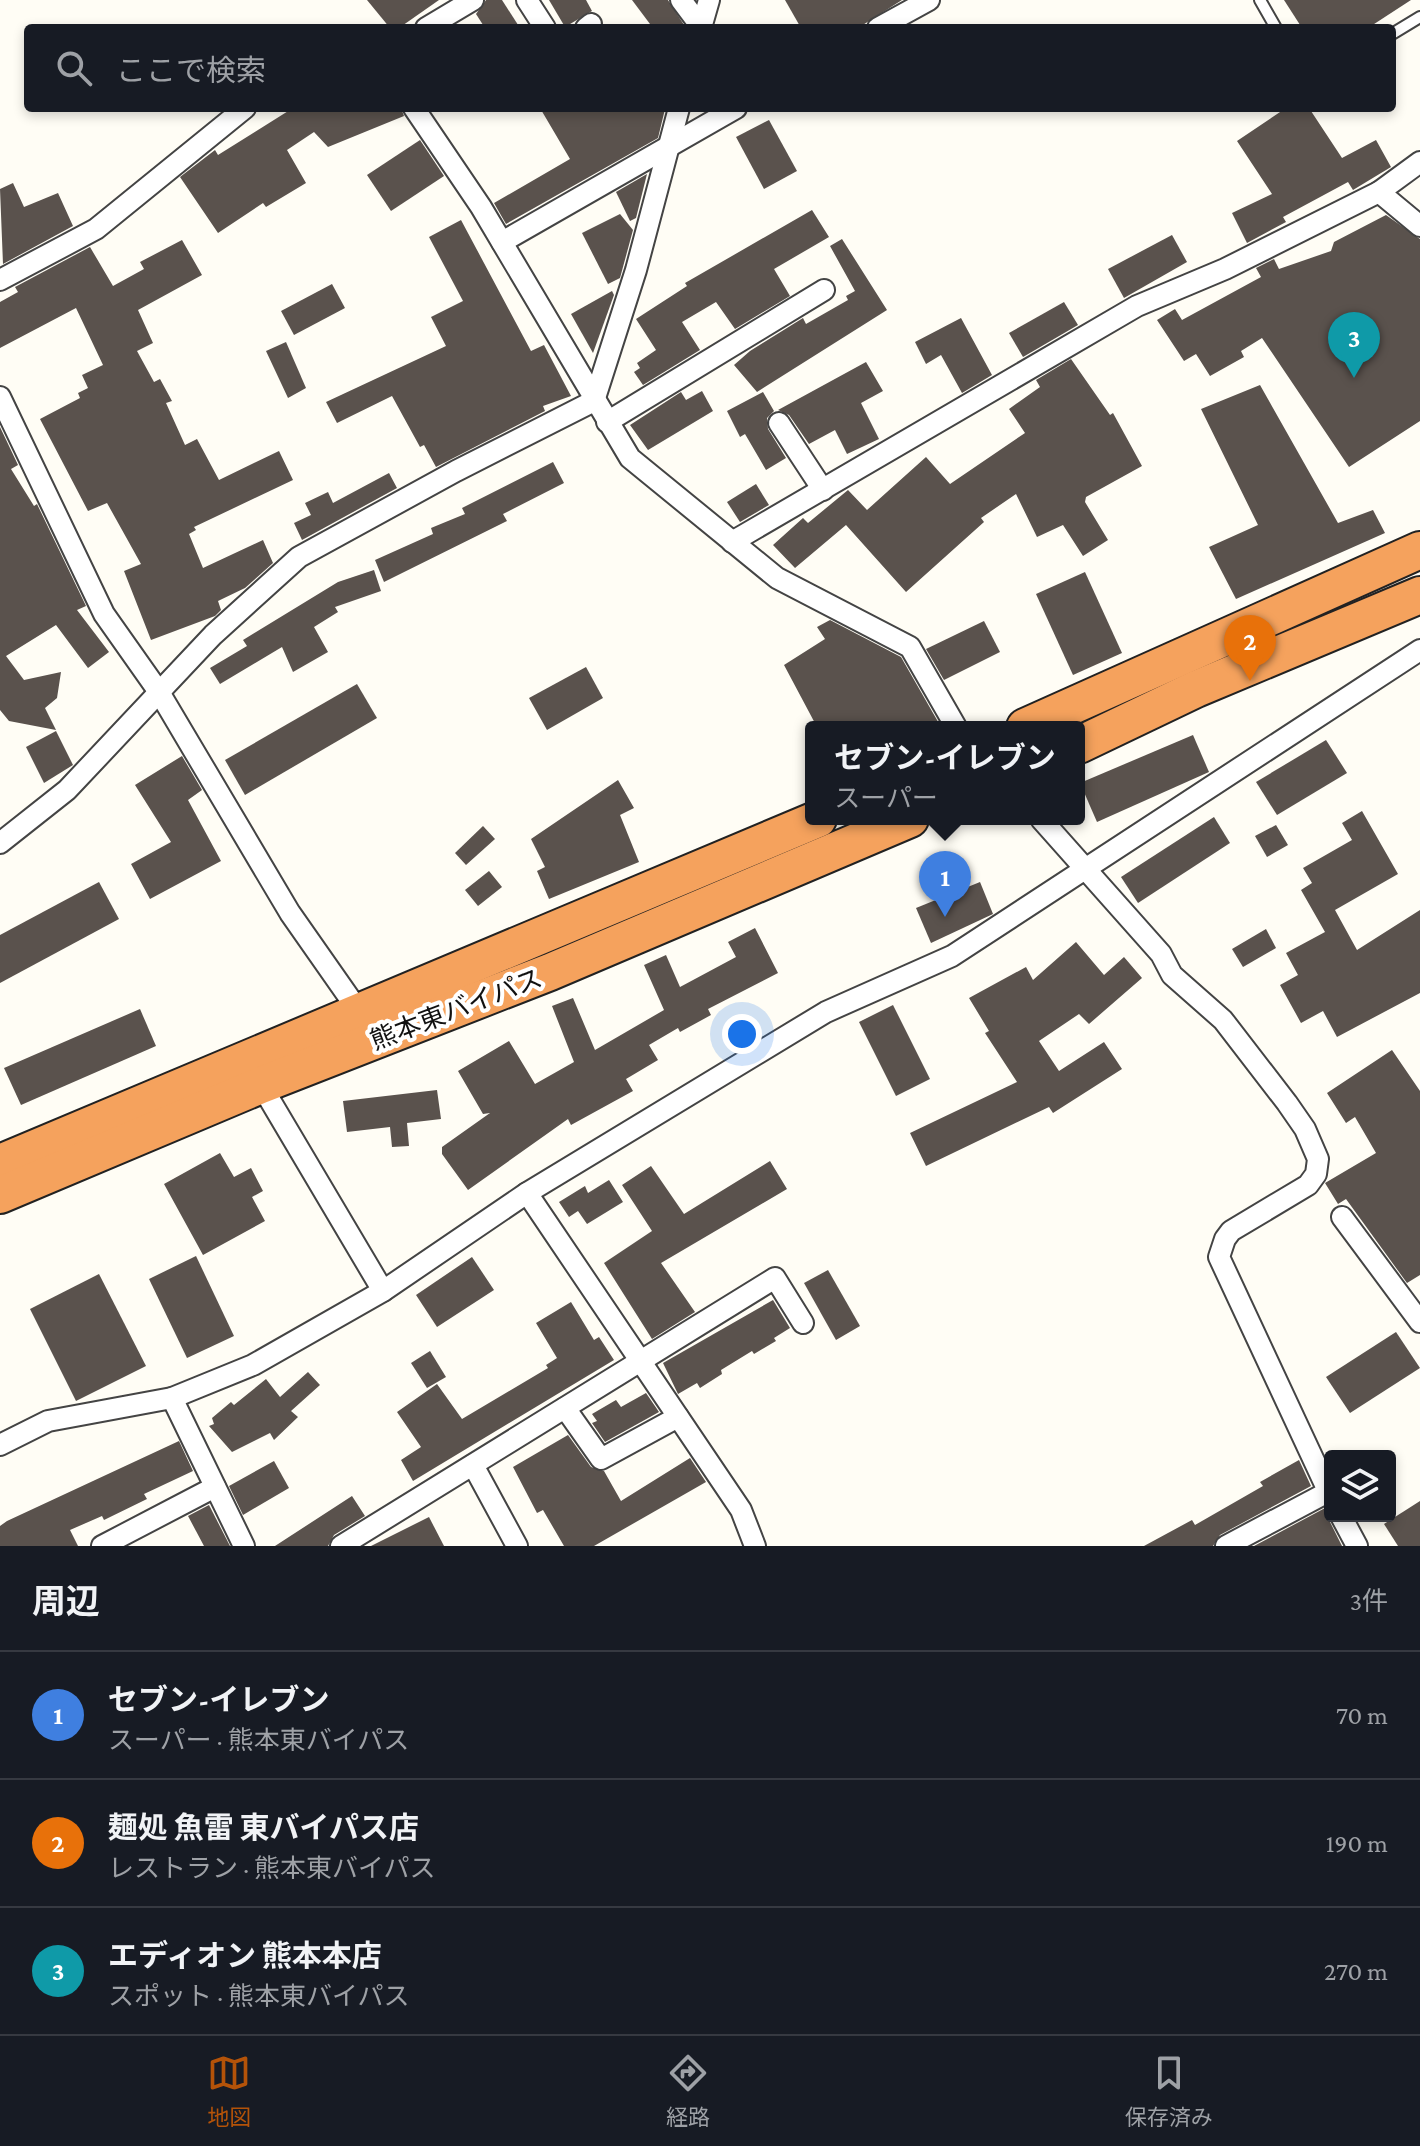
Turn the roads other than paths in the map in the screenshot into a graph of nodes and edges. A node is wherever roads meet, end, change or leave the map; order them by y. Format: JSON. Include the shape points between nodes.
{"nodes":[{"id":1,"x":473,"y":0,"type":"edge"},
{"id":2,"x":527,"y":0,"type":"edge"},
{"id":3,"x":681,"y":0,"type":"edge"},
{"id":4,"x":709,"y":0,"type":"edge"},
{"id":5,"x":929,"y":0,"type":"edge"},
{"id":6,"x":1260,"y":0,"type":"edge"},
{"id":7,"x":1420,"y":17,"type":"edge"},
{"id":8,"x":433,"y":24,"type":"edge"},
{"id":9,"x":542,"y":24,"type":"edge"},
{"id":10,"x":699,"y":24,"type":"edge"},
{"id":11,"x":703,"y":24,"type":"edge"},
{"id":12,"x":885,"y":24,"type":"edge"},
{"id":13,"x":1274,"y":24,"type":"edge"},
{"id":14,"x":1396,"y":32,"type":"edge"},
{"id":15,"x":240,"y":112,"type":"edge"},
{"id":16,"x":417,"y":112,"type":"edge"},
{"id":17,"x":678,"y":112,"type":"edge"},
{"id":18,"x":729,"y":112,"type":"edge"},
{"id":19,"x":668,"y":147,"type":"junction"},
{"id":20,"x":1420,"y":162,"type":"edge"},
{"id":21,"x":1379,"y":192,"type":"junction"},
{"id":22,"x":1420,"y":226,"type":"edge"},
{"id":23,"x":502,"y":242,"type":"junction"},
{"id":24,"x":0,"y":280,"type":"edge"},
{"id":25,"x":824,"y":290,"type":"dead end"},
{"id":26,"x":0,"y":397,"type":"edge"},
{"id":27,"x":594,"y":401,"type":"junction"},
{"id":28,"x":607,"y":422,"type":"junction"},
{"id":29,"x":779,"y":423,"type":"dead end"},
{"id":30,"x":823,"y":490,"type":"junction"},
{"id":31,"x":732,"y":542,"type":"junction"},
{"id":32,"x":1420,"y":550,"type":"edge"},
{"id":33,"x":1420,"y":595,"type":"edge"},
{"id":34,"x":1420,"y":650,"type":"edge"},
{"id":35,"x":159,"y":692,"type":"junction"},
{"id":36,"x":953,"y":721,"type":"edge"},
{"id":37,"x":1038,"y":721,"type":"edge"},
{"id":38,"x":1085,"y":742,"type":"edge"},
{"id":39,"x":805,"y":825,"type":"edge"},
{"id":40,"x":896,"y":825,"type":"edge"},
{"id":41,"x":1046,"y":825,"type":"edge"},
{"id":42,"x":0,"y":843,"type":"edge"},
{"id":43,"x":1085,"y":868,"type":"junction"},
{"id":44,"x":360,"y":1013,"type":"junction"},
{"id":45,"x":261,"y":1085,"type":"junction"},
{"id":46,"x":0,"y":1163,"type":"edge"},
{"id":47,"x":527,"y":1193,"type":"junction"},
{"id":48,"x":0,"y":1195,"type":"edge"},
{"id":49,"x":1342,"y":1217,"type":"dead end"},
{"id":50,"x":383,"y":1291,"type":"junction"},
{"id":51,"x":1420,"y":1322,"type":"edge"},
{"id":52,"x":803,"y":1323,"type":"dead end"},
{"id":53,"x":640,"y":1362,"type":"junction"},
{"id":54,"x":172,"y":1398,"type":"junction"},
{"id":55,"x":565,"y":1408,"type":"junction"},
{"id":56,"x":678,"y":1417,"type":"junction"},
{"id":57,"x":0,"y":1445,"type":"edge"},
{"id":58,"x":473,"y":1465,"type":"junction"},
{"id":59,"x":1324,"y":1483,"type":"edge"},
{"id":60,"x":215,"y":1487,"type":"junction"},
{"id":61,"x":1324,"y":1497,"type":"edge"},
{"id":62,"x":1344,"y":1522,"type":"edge"},
{"id":63,"x":102,"y":1546,"type":"edge"},
{"id":64,"x":244,"y":1546,"type":"edge"},
{"id":65,"x":341,"y":1546,"type":"edge"},
{"id":66,"x":517,"y":1546,"type":"edge"},
{"id":67,"x":755,"y":1546,"type":"edge"},
{"id":68,"x":1226,"y":1546,"type":"edge"},
{"id":69,"x":1357,"y":1546,"type":"edge"}],
"edges":[{"from":1,"to":8,"type":"street"},
{"from":2,"to":9,"type":"street"},
{"from":3,"to":10,"type":"street"},
{"from":4,"to":11,"type":"street"},
{"from":5,"to":12,"type":"street"},
{"from":6,"to":13,"type":"lane"},
{"from":7,"to":14,"type":"lane"},
{"from":15,"to":24,"type":"street","via":[[96,229]]},
{"from":16,"to":23,"type":"street"},
{"from":17,"to":19,"type":"street"},
{"from":18,"to":19,"type":"street"},
{"from":19,"to":23,"type":"street"},
{"from":19,"to":27,"type":"street"},
{"from":20,"to":21,"type":"street"},
{"from":21,"to":22,"type":"street"},
{"from":21,"to":30,"type":"street","via":[[1225,269],[1137,306]]},
{"from":23,"to":27,"type":"street"},
{"from":25,"to":28,"type":"street"},
{"from":26,"to":35,"type":"street","via":[[104,614]]},
{"from":27,"to":28,"type":"street"},
{"from":27,"to":35,"type":"street","via":[[299,557]]},
{"from":28,"to":31,"type":"street","via":[[642,470]]},
{"from":29,"to":30,"type":"street"},
{"from":30,"to":31,"type":"street"},
{"from":31,"to":36,"type":"street","via":[[801,592],[910,647]]},
{"from":32,"to":37,"type":"highway"},
{"from":33,"to":38,"type":"highway","via":[[1196,689]]},
{"from":34,"to":43,"type":"street"},
{"from":35,"to":42,"type":"street","via":[[67,790]]},
{"from":35,"to":44,"type":"street","via":[[290,913]]},
{"from":39,"to":44,"type":"highway","name":"熊本東バイパス"},
{"from":40,"to":45,"type":"highway","name":"熊本東バイパス","via":[[550,972]]},
{"from":41,"to":43,"type":"street"},
{"from":43,"to":47,"type":"street","via":[[941,963],[826,1012]]},
{"from":43,"to":59,"type":"street","via":[[1161,954],[1172,975],[1223,1020],[1311,1142],[1319,1165],[1312,1181],[1231,1231],[1219,1257]]},
{"from":44,"to":46,"type":"highway","name":"熊本東バイパス"},
{"from":45,"to":48,"type":"highway","name":"熊本東バイパス"},
{"from":45,"to":50,"type":"street"},
{"from":47,"to":50,"type":"street"},
{"from":47,"to":53,"type":"street"},
{"from":49,"to":51,"type":"street"},
{"from":50,"to":54,"type":"street","via":[[253,1365]]},
{"from":52,"to":53,"type":"street","via":[[775,1278]]},
{"from":53,"to":55,"type":"street"},
{"from":53,"to":56,"type":"street"},
{"from":54,"to":57,"type":"street","via":[[48,1421]]},
{"from":54,"to":60,"type":"street"},
{"from":55,"to":56,"type":"street","via":[[601,1459]]},
{"from":55,"to":58,"type":"street"},
{"from":56,"to":67,"type":"street","via":[[741,1510]]},
{"from":58,"to":65,"type":"street"},
{"from":58,"to":66,"type":"street"},
{"from":60,"to":63,"type":"street"},
{"from":60,"to":64,"type":"street"},
{"from":61,"to":68,"type":"street"},
{"from":62,"to":69,"type":"street"}]}
